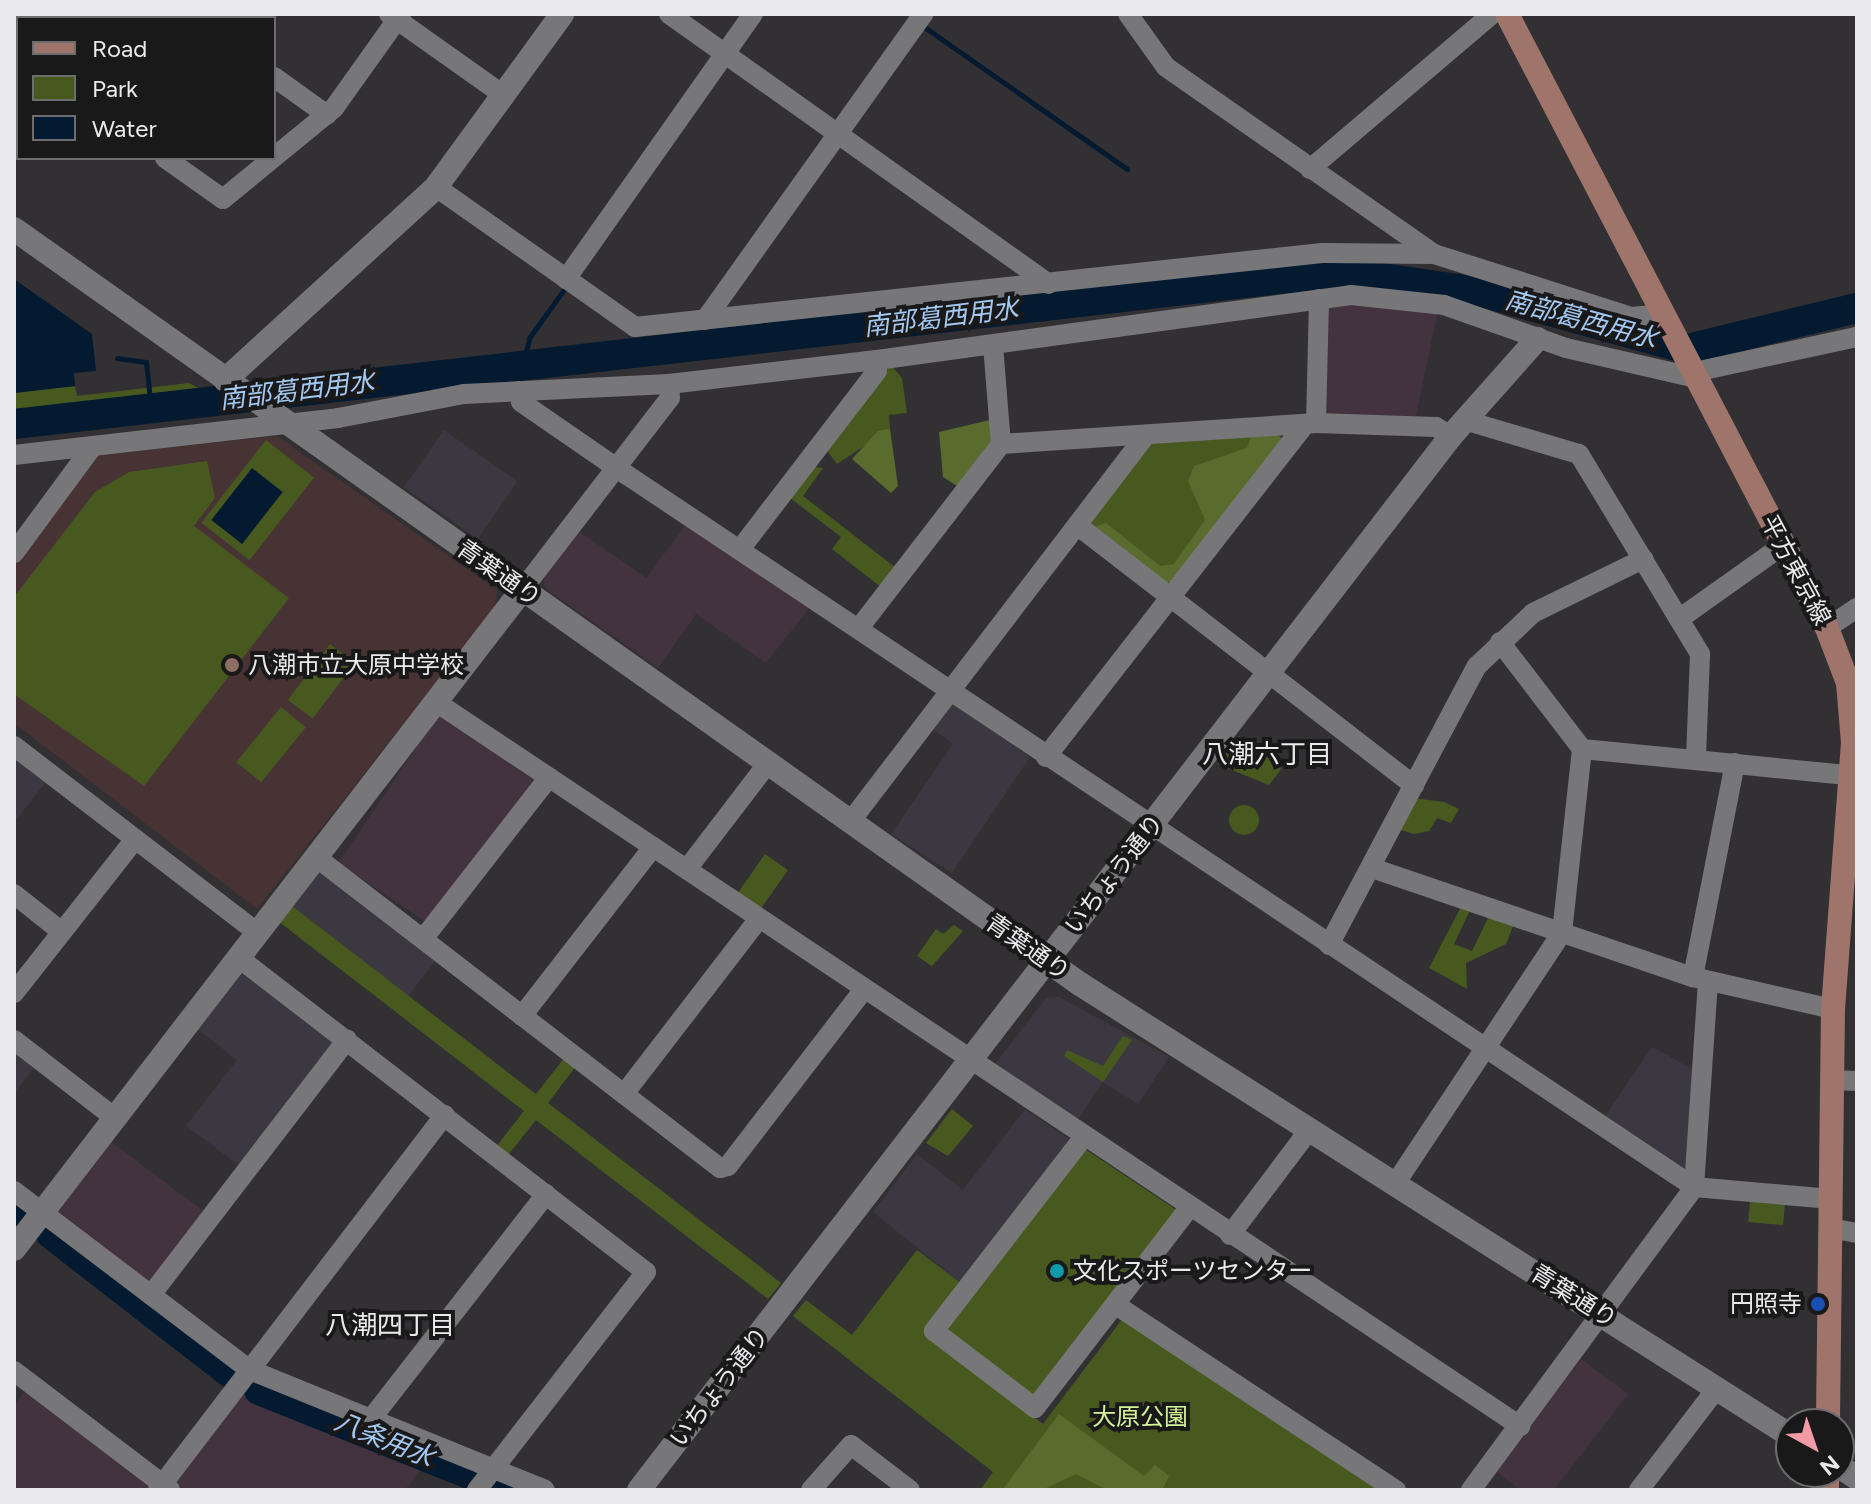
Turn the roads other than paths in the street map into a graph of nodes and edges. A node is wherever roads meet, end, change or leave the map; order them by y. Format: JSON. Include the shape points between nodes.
{"nodes":[{"id":1,"x":562,"y":14,"type":"edge"},
{"id":2,"x":669,"y":14,"type":"edge"},
{"id":3,"x":753,"y":14,"type":"edge"},
{"id":4,"x":923,"y":14,"type":"edge"},
{"id":5,"x":1128,"y":14,"type":"edge"},
{"id":6,"x":1492,"y":14,"type":"edge"},
{"id":7,"x":1507,"y":14,"type":"edge"},
{"id":8,"x":396,"y":16,"type":"edge"},
{"id":9,"x":725,"y":53,"type":"junction"},
{"id":10,"x":276,"y":78,"type":"edge"},
{"id":11,"x":505,"y":96,"type":"junction"},
{"id":12,"x":327,"y":115,"type":"junction"},
{"id":13,"x":837,"y":133,"type":"junction"},
{"id":14,"x":276,"y":156,"type":"edge"},
{"id":15,"x":168,"y":160,"type":"edge"},
{"id":16,"x":271,"y":160,"type":"edge"},
{"id":17,"x":1310,"y":169,"type":"junction"},
{"id":18,"x":436,"y":187,"type":"junction"},
{"id":19,"x":14,"y":229,"type":"edge"},
{"id":20,"x":1434,"y":254,"type":"junction"},
{"id":21,"x":566,"y":279,"type":"junction"},
{"id":22,"x":1049,"y":284,"type":"junction"},
{"id":23,"x":1319,"y":299,"type":"junction"},
{"id":24,"x":705,"y":320,"type":"junction"},
{"id":25,"x":1665,"y":322,"type":"junction"},
{"id":26,"x":1857,"y":337,"type":"edge"},
{"id":27,"x":1537,"y":339,"type":"junction"},
{"id":28,"x":993,"y":345,"type":"junction"},
{"id":29,"x":877,"y":360,"type":"junction"},
{"id":30,"x":1690,"y":372,"type":"junction"},
{"id":31,"x":225,"y":380,"type":"junction"},
{"id":32,"x":669,"y":384,"type":"junction"},
{"id":33,"x":519,"y":391,"type":"junction"},
{"id":34,"x":288,"y":423,"type":"junction"},
{"id":35,"x":1310,"y":423,"type":"junction"},
{"id":36,"x":1457,"y":428,"type":"junction"},
{"id":37,"x":1146,"y":435,"type":"junction"},
{"id":38,"x":1001,"y":444,"type":"junction"},
{"id":39,"x":93,"y":446,"type":"junction"},
{"id":40,"x":14,"y":455,"type":"edge"},
{"id":41,"x":617,"y":467,"type":"junction"},
{"id":42,"x":1077,"y":525,"type":"junction"},
{"id":43,"x":1783,"y":545,"type":"junction"},
{"id":44,"x":741,"y":548,"type":"junction"},
{"id":45,"x":14,"y":553,"type":"edge"},
{"id":46,"x":1643,"y":559,"type":"junction"},
{"id":47,"x":522,"y":590,"type":"junction"},
{"id":48,"x":1170,"y":597,"type":"junction"},
{"id":49,"x":1857,"y":608,"type":"edge"},
{"id":50,"x":1679,"y":619,"type":"junction"},
{"id":51,"x":859,"y":628,"type":"junction"},
{"id":52,"x":1827,"y":628,"type":"junction"},
{"id":53,"x":1500,"y":642,"type":"junction"},
{"id":54,"x":1270,"y":672,"type":"junction"},
{"id":55,"x":950,"y":691,"type":"junction"},
{"id":56,"x":436,"y":702,"type":"junction"},
{"id":57,"x":14,"y":746,"type":"edge"},
{"id":58,"x":1582,"y":749,"type":"junction"},
{"id":59,"x":1046,"y":757,"type":"junction"},
{"id":60,"x":1696,"y":759,"type":"junction"},
{"id":61,"x":768,"y":763,"type":"junction"},
{"id":62,"x":1735,"y":763,"type":"junction"},
{"id":63,"x":1854,"y":775,"type":"edge"},
{"id":64,"x":549,"y":777,"type":"junction"},
{"id":65,"x":1414,"y":785,"type":"junction"},
{"id":66,"x":850,"y":822,"type":"junction"},
{"id":67,"x":1150,"y":828,"type":"junction"},
{"id":68,"x":135,"y":839,"type":"junction"},
{"id":69,"x":653,"y":847,"type":"junction"},
{"id":70,"x":316,"y":857,"type":"junction"},
{"id":71,"x":1372,"y":868,"type":"junction"},
{"id":72,"x":687,"y":869,"type":"junction"},
{"id":73,"x":14,"y":894,"type":"edge"},
{"id":74,"x":758,"y":920,"type":"junction"},
{"id":75,"x":62,"y":932,"type":"junction"},
{"id":76,"x":258,"y":933,"type":"junction"},
{"id":77,"x":1562,"y":933,"type":"junction"},
{"id":78,"x":423,"y":939,"type":"junction"},
{"id":79,"x":1329,"y":945,"type":"junction"},
{"id":80,"x":239,"y":958,"type":"junction"},
{"id":81,"x":1047,"y":960,"type":"junction"},
{"id":82,"x":1700,"y":979,"type":"junction"},
{"id":83,"x":863,"y":991,"type":"junction"},
{"id":84,"x":14,"y":993,"type":"edge"},
{"id":85,"x":1833,"y":1009,"type":"junction"},
{"id":86,"x":522,"y":1016,"type":"junction"},
{"id":87,"x":14,"y":1040,"type":"edge"},
{"id":88,"x":347,"y":1040,"type":"junction"},
{"id":89,"x":1484,"y":1050,"type":"junction"},
{"id":90,"x":968,"y":1062,"type":"junction"},
{"id":91,"x":1831,"y":1080,"type":"junction"},
{"id":92,"x":1857,"y":1081,"type":"edge"},
{"id":93,"x":624,"y":1094,"type":"junction"},
{"id":94,"x":445,"y":1115,"type":"junction"},
{"id":95,"x":115,"y":1118,"type":"junction"},
{"id":96,"x":1309,"y":1130,"type":"junction"},
{"id":97,"x":1083,"y":1138,"type":"junction"},
{"id":98,"x":1395,"y":1184,"type":"junction"},
{"id":99,"x":1694,"y":1187,"type":"junction"},
{"id":100,"x":14,"y":1191,"type":"edge"},
{"id":101,"x":546,"y":1194,"type":"junction"},
{"id":102,"x":1831,"y":1199,"type":"junction"},
{"id":103,"x":1189,"y":1208,"type":"junction"},
{"id":104,"x":42,"y":1212,"type":"junction"},
{"id":105,"x":1831,"y":1228,"type":"junction"},
{"id":106,"x":1857,"y":1233,"type":"edge"},
{"id":107,"x":1230,"y":1235,"type":"junction"},
{"id":108,"x":14,"y":1249,"type":"edge"},
{"id":109,"x":151,"y":1295,"type":"junction"},
{"id":110,"x":1116,"y":1305,"type":"junction"},
{"id":111,"x":1604,"y":1315,"type":"junction"},
{"id":112,"x":250,"y":1370,"type":"junction"},
{"id":113,"x":14,"y":1371,"type":"edge"},
{"id":114,"x":1717,"y":1388,"type":"junction"},
{"id":115,"x":1828,"y":1408,"type":"edge"},
{"id":116,"x":371,"y":1419,"type":"junction"},
{"id":117,"x":1520,"y":1426,"type":"junction"},
{"id":118,"x":1775,"y":1426,"type":"edge"},
{"id":119,"x":485,"y":1480,"type":"edge"},
{"id":120,"x":163,"y":1488,"type":"edge"},
{"id":121,"x":545,"y":1490,"type":"edge"},
{"id":122,"x":639,"y":1490,"type":"edge"},
{"id":123,"x":811,"y":1490,"type":"edge"},
{"id":124,"x":910,"y":1490,"type":"edge"},
{"id":125,"x":1396,"y":1490,"type":"edge"},
{"id":126,"x":1471,"y":1490,"type":"edge"},
{"id":127,"x":1639,"y":1490,"type":"edge"}],
"edges":[{"from":1,"to":11,"type":"street"},
{"from":2,"to":9,"type":"street"},
{"from":3,"to":9,"type":"street"},
{"from":4,"to":13,"type":"street"},
{"from":5,"to":17,"type":"street","via":[[1166,67]]},
{"from":6,"to":17,"type":"street"},
{"from":7,"to":25,"type":"main road","name":"平方東京線"},
{"from":8,"to":11,"type":"street"},
{"from":8,"to":12,"type":"street"},
{"from":9,"to":13,"type":"street"},
{"from":9,"to":21,"type":"street"},
{"from":10,"to":12,"type":"street"},
{"from":11,"to":18,"type":"street"},
{"from":12,"to":14,"type":"street"},
{"from":13,"to":22,"type":"street"},
{"from":13,"to":24,"type":"street"},
{"from":15,"to":16,"type":"street","via":[[223,199]]},
{"from":17,"to":20,"type":"street"},
{"from":18,"to":21,"type":"street"},
{"from":18,"to":31,"type":"street"},
{"from":19,"to":31,"type":"street","name":"青葉通り"},
{"from":20,"to":22,"type":"street","via":[[1322,253]]},
{"from":20,"to":25,"type":"street","via":[[1632,317]]},
{"from":21,"to":24,"type":"street","via":[[635,327]]},
{"from":22,"to":24,"type":"street"},
{"from":23,"to":27,"type":"street","via":[[1401,296]]},
{"from":23,"to":28,"type":"street"},
{"from":23,"to":35,"type":"street"},
{"from":25,"to":30,"type":"main road","name":"平方東京線"},
{"from":26,"to":30,"type":"street"},
{"from":27,"to":30,"type":"street"},
{"from":27,"to":36,"type":"street","name":"いちょう通り"},
{"from":28,"to":29,"type":"street"},
{"from":28,"to":38,"type":"street"},
{"from":29,"to":32,"type":"street"},
{"from":29,"to":44,"type":"street","via":[[877,371]]},
{"from":30,"to":43,"type":"main road","name":"平方東京線"},
{"from":31,"to":34,"type":"street","name":"青葉通り"},
{"from":32,"to":33,"type":"street"},
{"from":32,"to":41,"type":"street","via":[[670,398]]},
{"from":33,"to":34,"type":"street"},
{"from":33,"to":41,"type":"street","via":[[521,402]]},
{"from":34,"to":39,"type":"street"},
{"from":34,"to":47,"type":"street","name":"青葉通り"},
{"from":35,"to":36,"type":"street"},
{"from":35,"to":37,"type":"street"},
{"from":35,"to":48,"type":"street"},
{"from":36,"to":46,"type":"street","via":[[1579,454]]},
{"from":36,"to":54,"type":"street","name":"いちょう通り"},
{"from":37,"to":38,"type":"street"},
{"from":37,"to":42,"type":"street"},
{"from":38,"to":51,"type":"street"},
{"from":39,"to":40,"type":"street"},
{"from":39,"to":45,"type":"street"},
{"from":41,"to":44,"type":"street"},
{"from":41,"to":47,"type":"street"},
{"from":42,"to":48,"type":"street"},
{"from":42,"to":55,"type":"street"},
{"from":43,"to":50,"type":"street"},
{"from":43,"to":52,"type":"main road","name":"平方東京線"},
{"from":44,"to":51,"type":"street"},
{"from":46,"to":50,"type":"street"},
{"from":46,"to":53,"type":"street","via":[[1533,613]]},
{"from":47,"to":56,"type":"street"},
{"from":47,"to":61,"type":"street","name":"青葉通り"},
{"from":48,"to":54,"type":"street"},
{"from":48,"to":59,"type":"street"},
{"from":49,"to":52,"type":"street"},
{"from":50,"to":60,"type":"street","via":[[1700,654]]},
{"from":51,"to":55,"type":"street"},
{"from":52,"to":63,"type":"main road","name":"平方東京線","via":[[1848,683]]},
{"from":53,"to":58,"type":"street"},
{"from":53,"to":65,"type":"street","via":[[1462,687]]},
{"from":54,"to":65,"type":"street"},
{"from":54,"to":67,"type":"street","name":"いちょう通り"},
{"from":55,"to":59,"type":"street"},
{"from":55,"to":66,"type":"street"},
{"from":56,"to":64,"type":"street"},
{"from":56,"to":70,"type":"street"},
{"from":57,"to":68,"type":"street"},
{"from":58,"to":60,"type":"street"},
{"from":58,"to":77,"type":"street"},
{"from":59,"to":67,"type":"street"},
{"from":60,"to":62,"type":"street"},
{"from":61,"to":66,"type":"street","name":"青葉通り"},
{"from":61,"to":72,"type":"street"},
{"from":62,"to":63,"type":"street"},
{"from":62,"to":82,"type":"street"},
{"from":63,"to":85,"type":"main road","name":"平方東京線"},
{"from":64,"to":69,"type":"street"},
{"from":64,"to":78,"type":"street"},
{"from":65,"to":71,"type":"street"},
{"from":66,"to":81,"type":"street","name":"青葉通り"},
{"from":67,"to":79,"type":"street"},
{"from":67,"to":81,"type":"street","name":"いちょう通り"},
{"from":68,"to":75,"type":"street"},
{"from":68,"to":76,"type":"street"},
{"from":69,"to":72,"type":"street"},
{"from":69,"to":86,"type":"street"},
{"from":70,"to":76,"type":"street"},
{"from":70,"to":78,"type":"street"},
{"from":71,"to":77,"type":"street"},
{"from":71,"to":79,"type":"street"},
{"from":72,"to":74,"type":"street"},
{"from":73,"to":75,"type":"street"},
{"from":74,"to":83,"type":"street"},
{"from":74,"to":93,"type":"street"},
{"from":75,"to":84,"type":"street"},
{"from":76,"to":80,"type":"street"},
{"from":77,"to":82,"type":"street"},
{"from":77,"to":89,"type":"street"},
{"from":78,"to":86,"type":"street"},
{"from":79,"to":89,"type":"street"},
{"from":80,"to":88,"type":"street"},
{"from":80,"to":95,"type":"street"},
{"from":81,"to":90,"type":"street","name":"いちょう通り"},
{"from":81,"to":96,"type":"street","name":"青葉通り"},
{"from":82,"to":85,"type":"street"},
{"from":82,"to":99,"type":"street"},
{"from":83,"to":90,"type":"street"},
{"from":83,"to":93,"type":"street","via":[[728,1166],[720,1168]]},
{"from":85,"to":91,"type":"main road","name":"平方東京線"},
{"from":86,"to":93,"type":"street"},
{"from":87,"to":95,"type":"street"},
{"from":88,"to":94,"type":"street"},
{"from":88,"to":109,"type":"street"},
{"from":89,"to":98,"type":"street"},
{"from":89,"to":99,"type":"street"},
{"from":90,"to":97,"type":"street"},
{"from":90,"to":122,"type":"street","name":"いちょう通り"},
{"from":91,"to":92,"type":"street"},
{"from":91,"to":102,"type":"main road","name":"平方東京線"},
{"from":94,"to":101,"type":"street"},
{"from":94,"to":112,"type":"street"},
{"from":95,"to":104,"type":"street"},
{"from":96,"to":98,"type":"street","name":"青葉通り"},
{"from":96,"to":107,"type":"street"},
{"from":97,"to":103,"type":"street"},
{"from":97,"to":110,"type":"street","via":[[934,1331],[1035,1408]]},
{"from":98,"to":111,"type":"street","name":"青葉通り"},
{"from":99,"to":102,"type":"street"},
{"from":99,"to":111,"type":"street"},
{"from":100,"to":104,"type":"street"},
{"from":101,"to":116,"type":"street"},
{"from":101,"to":119,"type":"street","via":[[646,1272]]},
{"from":102,"to":105,"type":"main road","name":"平方東京線"},
{"from":103,"to":107,"type":"street"},
{"from":103,"to":110,"type":"street"},
{"from":104,"to":108,"type":"street"},
{"from":104,"to":109,"type":"street"},
{"from":105,"to":106,"type":"street"},
{"from":105,"to":115,"type":"main road","name":"平方東京線"},
{"from":107,"to":117,"type":"street"},
{"from":109,"to":112,"type":"street"},
{"from":110,"to":125,"type":"street"},
{"from":111,"to":114,"type":"street","name":"青葉通り"},
{"from":111,"to":117,"type":"street"},
{"from":112,"to":116,"type":"street"},
{"from":112,"to":120,"type":"street"},
{"from":113,"to":120,"type":"street"},
{"from":114,"to":118,"type":"street","name":"青葉通り"},
{"from":114,"to":127,"type":"street"},
{"from":116,"to":119,"type":"street"},
{"from":117,"to":126,"type":"street"},
{"from":119,"to":121,"type":"street"},
{"from":123,"to":124,"type":"street","via":[[851,1445]]}]}
